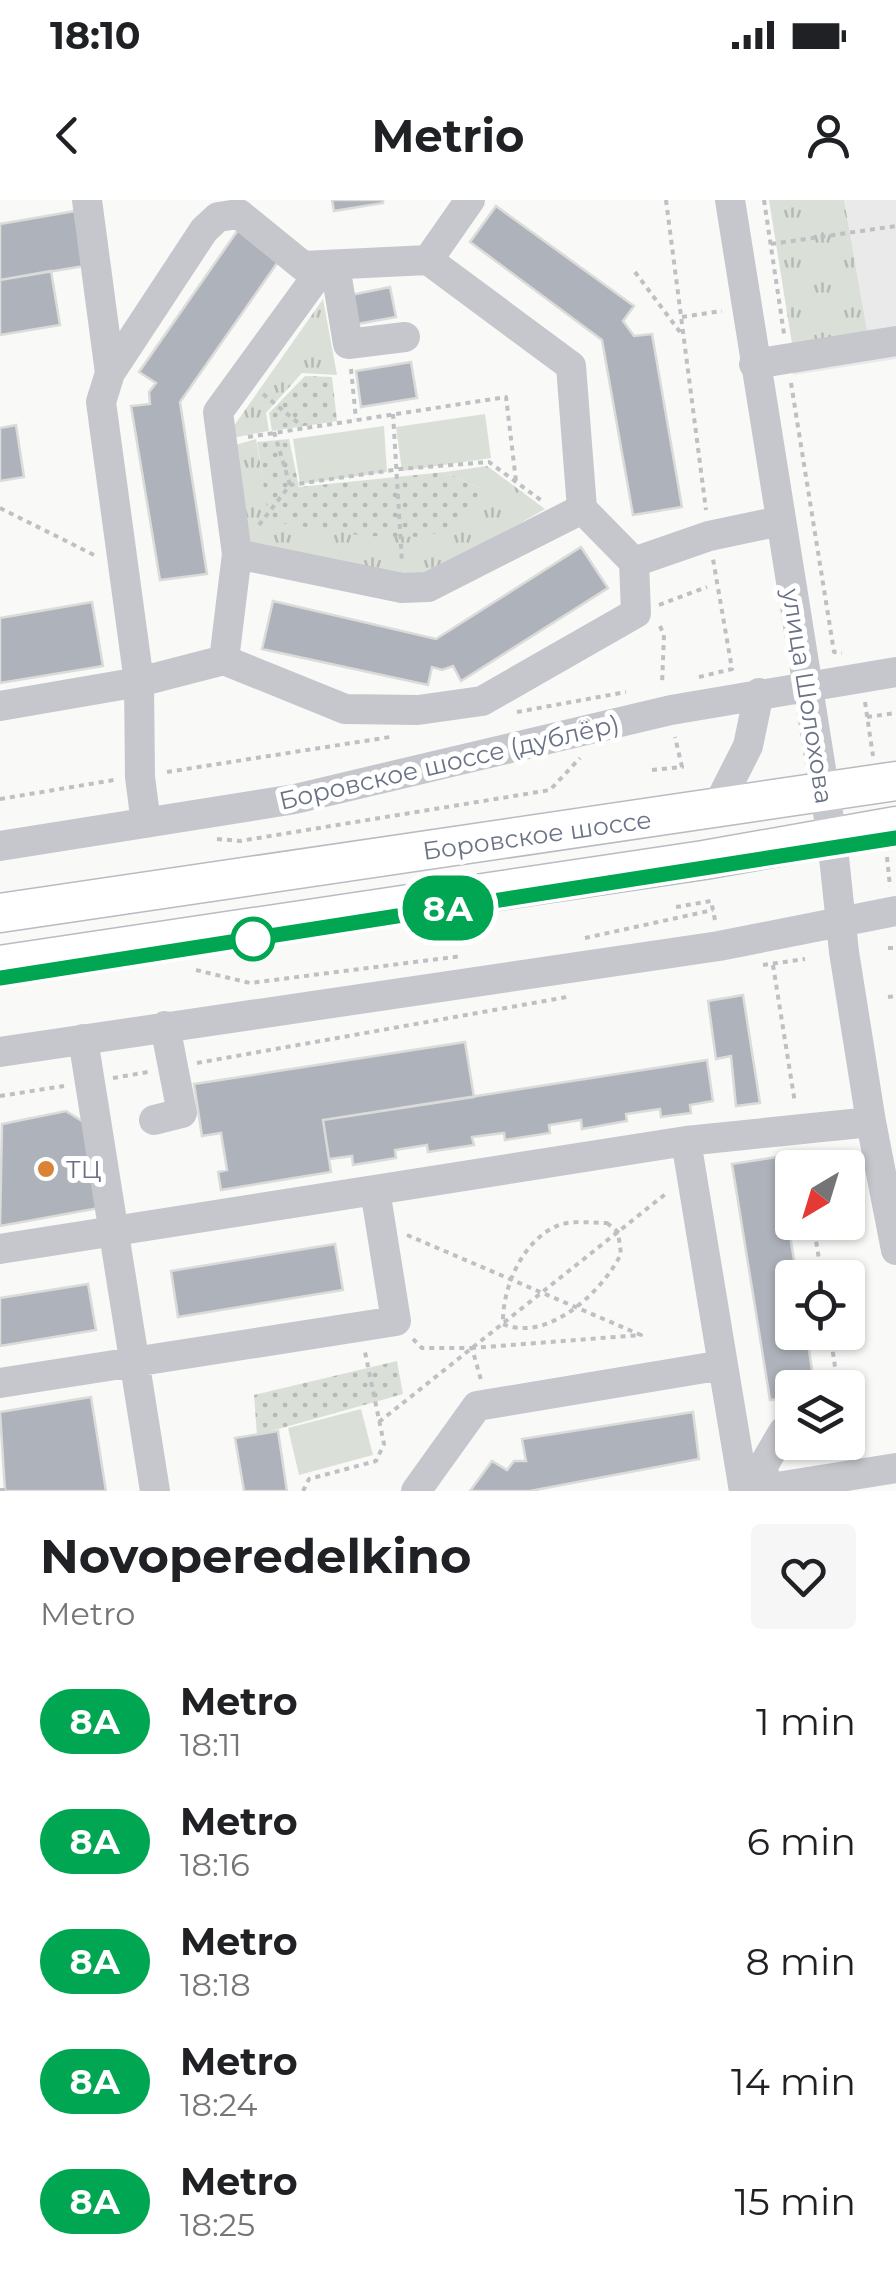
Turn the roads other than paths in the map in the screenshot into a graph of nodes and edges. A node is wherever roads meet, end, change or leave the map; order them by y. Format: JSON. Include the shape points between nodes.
{"nodes":[{"id":1,"x":87,"y":200,"type":"edge"},
{"id":2,"x":470,"y":200,"type":"edge"},
{"id":3,"x":730,"y":200,"type":"edge"},
{"id":4,"x":428,"y":260,"type":"junction"},
{"id":5,"x":335,"y":266,"type":"junction"},
{"id":6,"x":405,"y":336,"type":"dead end"},
{"id":7,"x":896,"y":341,"type":"edge"},
{"id":8,"x":754,"y":364,"type":"junction"},
{"id":9,"x":110,"y":373,"type":"junction"},
{"id":10,"x":574,"y":514,"type":"junction"},
{"id":11,"x":780,"y":521,"type":"junction"},
{"id":12,"x":237,"y":554,"type":"junction"},
{"id":13,"x":634,"y":562,"type":"junction"},
{"id":14,"x":224,"y":660,"type":"junction"},
{"id":15,"x":896,"y":672,"type":"edge"},
{"id":16,"x":140,"y":682,"type":"junction"},
{"id":17,"x":806,"y":687,"type":"junction"},
{"id":18,"x":760,"y":693,"type":"junction"},
{"id":19,"x":0,"y":706,"type":"edge"},
{"id":20,"x":884,"y":769,"type":"edge"},
{"id":21,"x":824,"y":794,"type":"junction"},
{"id":22,"x":716,"y":809,"type":"junction"},
{"id":23,"x":146,"y":822,"type":"junction"},
{"id":24,"x":891,"y":837,"type":"edge"},
{"id":25,"x":832,"y":838,"type":"junction"},
{"id":26,"x":0,"y":846,"type":"edge"},
{"id":27,"x":894,"y":903,"type":"edge"},
{"id":28,"x":0,"y":913,"type":"edge"},
{"id":29,"x":842,"y":922,"type":"junction"},
{"id":30,"x":0,"y":965,"type":"edge"},
{"id":31,"x":166,"y":1026,"type":"junction"},
{"id":32,"x":82,"y":1039,"type":"junction"},
{"id":33,"x":0,"y":1052,"type":"edge"},
{"id":34,"x":154,"y":1120,"type":"dead end"},
{"id":35,"x":881,"y":1140,"type":"edge"},
{"id":36,"x":686,"y":1141,"type":"junction"},
{"id":37,"x":375,"y":1190,"type":"junction"},
{"id":38,"x":114,"y":1232,"type":"junction"},
{"id":39,"x":0,"y":1250,"type":"edge"},
{"id":40,"x":896,"y":1250,"type":"edge"},
{"id":41,"x":134,"y":1362,"type":"junction"},
{"id":42,"x":724,"y":1366,"type":"junction"},
{"id":43,"x":0,"y":1383,"type":"edge"},
{"id":44,"x":775,"y":1446,"type":"edge"},
{"id":45,"x":896,"y":1468,"type":"edge"},
{"id":46,"x":754,"y":1490,"type":"edge"},
{"id":47,"x":155,"y":1491,"type":"edge"},
{"id":48,"x":416,"y":1491,"type":"edge"}],
"edges":[{"from":1,"to":9,"type":"street"},
{"from":2,"to":4,"type":"street"},
{"from":3,"to":8,"type":"street","name":"улица Шолохова"},
{"from":4,"to":5,"type":"street"},
{"from":4,"to":10,"type":"street","via":[[571,366]]},
{"from":5,"to":6,"type":"street","via":[[348,344]]},
{"from":5,"to":9,"type":"street","via":[[303,266],[238,214],[218,217]]},
{"from":5,"to":12,"type":"street","via":[[314,280],[218,412]]},
{"from":7,"to":8,"type":"street"},
{"from":8,"to":11,"type":"street","name":"улица Шолохова"},
{"from":9,"to":16,"type":"street","via":[[100,402]]},
{"from":10,"to":12,"type":"street","via":[[428,587],[402,588]]},
{"from":10,"to":13,"type":"street"},
{"from":11,"to":13,"type":"street"},
{"from":11,"to":17,"type":"street","name":"улица Шолохова"},
{"from":12,"to":14,"type":"street"},
{"from":13,"to":14,"type":"street","via":[[644,611],[482,701],[418,710],[345,709]]},
{"from":14,"to":16,"type":"street"},
{"from":15,"to":17,"type":"street","name":"Боровское шоссе (дублёр)"},
{"from":16,"to":19,"type":"street"},
{"from":16,"to":23,"type":"street"},
{"from":17,"to":18,"type":"street","name":"Боровское шоссе (дублёр)"},
{"from":17,"to":21,"type":"street","name":"улица Шолохова"},
{"from":18,"to":22,"type":"street","via":[[748,746]]},
{"from":18,"to":23,"type":"street","name":"Боровское шоссе (дублёр)","via":[[295,799]]},
{"from":20,"to":21,"type":"main road","name":"Боровское шоссе"},
{"from":21,"to":22,"type":"main road","name":"Боровское шоссе"},
{"from":21,"to":25,"type":"street","name":"улица Шолохова"},
{"from":22,"to":28,"type":"main road","name":"Боровское шоссе"},
{"from":23,"to":26,"type":"street","name":"Боровское шоссе (дублёр)"},
{"from":24,"to":25,"type":"main road","name":"Боровское шоссе"},
{"from":25,"to":29,"type":"street","name":"улица Шолохова"},
{"from":25,"to":30,"type":"main road","name":"Боровское шоссе"},
{"from":27,"to":29,"type":"street"},
{"from":29,"to":31,"type":"street","via":[[719,946]]},
{"from":29,"to":35,"type":"street","name":"улица Шолохова"},
{"from":31,"to":32,"type":"street"},
{"from":31,"to":34,"type":"street","via":[[182,1113]]},
{"from":32,"to":33,"type":"street"},
{"from":32,"to":38,"type":"street"},
{"from":35,"to":36,"type":"street","via":[[816,1123]]},
{"from":35,"to":40,"type":"street","name":"улица Шолохова"},
{"from":36,"to":37,"type":"street"},
{"from":36,"to":42,"type":"street"},
{"from":37,"to":38,"type":"street"},
{"from":37,"to":41,"type":"street","via":[[396,1321]]},
{"from":38,"to":39,"type":"street"},
{"from":38,"to":41,"type":"street"},
{"from":41,"to":43,"type":"street"},
{"from":41,"to":47,"type":"street"},
{"from":42,"to":46,"type":"street"},
{"from":42,"to":48,"type":"street","via":[[477,1406]]},
{"from":44,"to":46,"type":"street"},
{"from":45,"to":46,"type":"street"}]}
